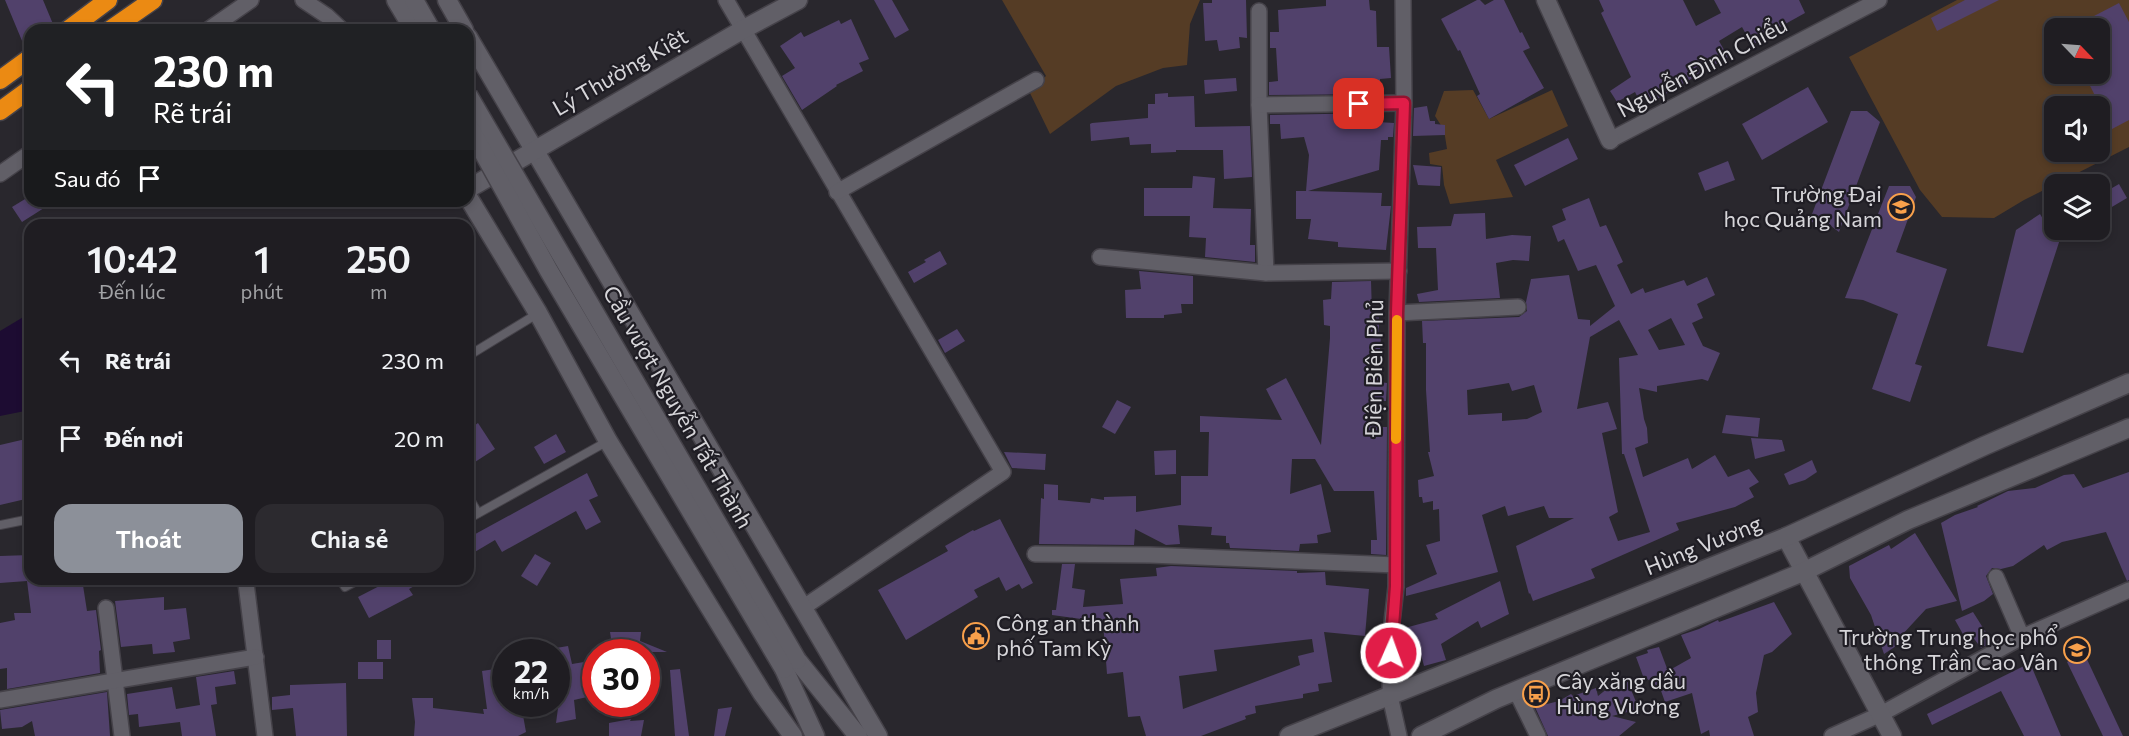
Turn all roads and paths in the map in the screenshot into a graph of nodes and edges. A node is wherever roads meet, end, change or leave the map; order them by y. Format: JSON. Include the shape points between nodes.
{"nodes":[{"id":1,"x":108,"y":0,"type":"edge"},
{"id":2,"x":153,"y":0,"type":"edge"},
{"id":3,"x":251,"y":0,"type":"edge"},
{"id":4,"x":303,"y":0,"type":"edge"},
{"id":5,"x":396,"y":0,"type":"edge"},
{"id":6,"x":414,"y":0,"type":"edge"},
{"id":7,"x":447,"y":0,"type":"edge"},
{"id":8,"x":726,"y":0,"type":"edge"},
{"id":9,"x":798,"y":0,"type":"edge"},
{"id":10,"x":1403,"y":0,"type":"edge"},
{"id":11,"x":1879,"y":0,"type":"edge"},
{"id":12,"x":1549,"y":1,"type":"edge"},
{"id":13,"x":1259,"y":11,"type":"dead end"},
{"id":14,"x":76,"y":24,"type":"edge"},
{"id":15,"x":119,"y":24,"type":"edge"},
{"id":16,"x":217,"y":24,"type":"edge"},
{"id":17,"x":336,"y":24,"type":"edge"},
{"id":18,"x":410,"y":24,"type":"edge"},
{"id":19,"x":428,"y":24,"type":"edge"},
{"id":20,"x":461,"y":24,"type":"edge"},
{"id":21,"x":742,"y":30,"type":"junction"},
{"id":22,"x":474,"y":47,"type":"edge"},
{"id":23,"x":24,"y":62,"type":"edge"},
{"id":24,"x":0,"y":80,"type":"edge"},
{"id":25,"x":1036,"y":80,"type":"dead end"},
{"id":26,"x":24,"y":93,"type":"edge"},
{"id":27,"x":1404,"y":103,"type":"junction"},
{"id":28,"x":1259,"y":105,"type":"junction"},
{"id":29,"x":474,"y":106,"type":"edge"},
{"id":30,"x":0,"y":111,"type":"edge"},
{"id":31,"x":474,"y":136,"type":"edge"},
{"id":32,"x":1610,"y":140,"type":"joint"},
{"id":33,"x":533,"y":150,"type":"junction"},
{"id":34,"x":24,"y":157,"type":"edge"},
{"id":35,"x":0,"y":174,"type":"edge"},
{"id":36,"x":474,"y":185,"type":"edge"},
{"id":37,"x":837,"y":192,"type":"junction"},
{"id":38,"x":474,"y":207,"type":"edge"},
{"id":39,"x":1100,"y":257,"type":"dead end"},
{"id":40,"x":1398,"y":271,"type":"junction"},
{"id":41,"x":1266,"y":273,"type":"junction"},
{"id":42,"x":1518,"y":307,"type":"dead end"},
{"id":43,"x":538,"y":313,"type":"junction"},
{"id":44,"x":1397,"y":313,"type":"junction"},
{"id":45,"x":474,"y":352,"type":"edge"},
{"id":46,"x":2129,"y":383,"type":"edge"},
{"id":47,"x":2129,"y":428,"type":"edge"},
{"id":48,"x":608,"y":441,"type":"junction"},
{"id":49,"x":474,"y":506,"type":"edge"},
{"id":50,"x":478,"y":513,"type":"junction"},
{"id":51,"x":474,"y":515,"type":"edge"},
{"id":52,"x":24,"y":520,"type":"edge"},
{"id":53,"x":0,"y":525,"type":"edge"},
{"id":54,"x":1786,"y":537,"type":"junction"},
{"id":55,"x":1035,"y":554,"type":"dead end"},
{"id":56,"x":1396,"y":565,"type":"junction"},
{"id":57,"x":1803,"y":572,"type":"junction"},
{"id":58,"x":1996,"y":577,"type":"dead end"},
{"id":59,"x":246,"y":585,"type":"edge"},
{"id":60,"x":2129,"y":590,"type":"edge"},
{"id":61,"x":804,"y":607,"type":"junction"},
{"id":62,"x":106,"y":608,"type":"dead end"},
{"id":63,"x":2022,"y":637,"type":"junction"},
{"id":64,"x":256,"y":657,"type":"junction"},
{"id":65,"x":790,"y":664,"type":"junction"},
{"id":66,"x":115,"y":680,"type":"junction"},
{"id":67,"x":1516,"y":691,"type":"junction"},
{"id":68,"x":1390,"y":696,"type":"junction"},
{"id":69,"x":0,"y":700,"type":"edge"},
{"id":70,"x":1881,"y":714,"type":"junction"},
{"id":71,"x":122,"y":736,"type":"edge"},
{"id":72,"x":265,"y":736,"type":"edge"},
{"id":73,"x":793,"y":736,"type":"edge"},
{"id":74,"x":815,"y":736,"type":"edge"},
{"id":75,"x":858,"y":736,"type":"edge"},
{"id":76,"x":878,"y":736,"type":"edge"},
{"id":77,"x":1289,"y":736,"type":"edge"},
{"id":78,"x":1399,"y":736,"type":"edge"},
{"id":79,"x":1421,"y":736,"type":"edge"},
{"id":80,"x":1538,"y":736,"type":"edge"},
{"id":81,"x":1832,"y":736,"type":"edge"},
{"id":82,"x":1893,"y":736,"type":"edge"}],
"edges":[{"from":1,"to":14,"type":"highway"},
{"from":2,"to":15,"type":"highway"},
{"from":3,"to":16,"type":"street"},
{"from":4,"to":17,"type":"street"},
{"from":5,"to":18,"type":"main road"},
{"from":6,"to":19,"type":"main road"},
{"from":7,"to":20,"type":"main road"},
{"from":8,"to":21,"type":"street"},
{"from":9,"to":21,"type":"main road","name":"Lý Thường Kiệt"},
{"from":10,"to":27,"type":"street","name":"Điện Biên Phủ"},
{"from":11,"to":32,"type":"street","name":"Nguyễn Đình Chiểu"},
{"from":12,"to":32,"type":"main road"},
{"from":13,"to":28,"type":"street"},
{"from":21,"to":33,"type":"main road","name":"Lý Thường Kiệt"},
{"from":21,"to":37,"type":"street"},
{"from":22,"to":33,"type":"main road"},
{"from":23,"to":24,"type":"highway"},
{"from":25,"to":37,"type":"street"},
{"from":26,"to":30,"type":"highway"},
{"from":27,"to":28,"type":"street"},
{"from":27,"to":40,"type":"street","name":"Điện Biên Phủ"},
{"from":28,"to":41,"type":"street"},
{"from":29,"to":65,"type":"main road","name":"Cầu vượt Nguyễn Tất Thành","bridge":true},
{"from":31,"to":65,"type":"main road","name":"Cầu vượt Nguyễn Tất Thành","bridge":true,"via":[[549,271]]},
{"from":33,"to":36,"type":"main road","name":"Lý Thường Kiệt"},
{"from":33,"to":61,"type":"main road"},
{"from":34,"to":35,"type":"street"},
{"from":37,"to":61,"type":"street","via":[[1003,472]]},
{"from":38,"to":43,"type":"main road"},
{"from":39,"to":41,"type":"street"},
{"from":40,"to":41,"type":"street"},
{"from":40,"to":44,"type":"street","name":"Điện Biên Phủ"},
{"from":42,"to":44,"type":"street"},
{"from":43,"to":45,"type":"lane"},
{"from":43,"to":48,"type":"main road"},
{"from":44,"to":56,"type":"street","name":"Điện Biên Phủ"},
{"from":46,"to":54,"type":"main road","name":"Hùng Vương"},
{"from":47,"to":57,"type":"main road","via":[[1908,520]]},
{"from":48,"to":50,"type":"lane"},
{"from":48,"to":73,"type":"main road","via":[[762,693]]},
{"from":49,"to":50,"type":"lane"},
{"from":50,"to":51,"type":"lane"},
{"from":52,"to":53,"type":"lane"},
{"from":54,"to":57,"type":"main road"},
{"from":54,"to":68,"type":"main road","name":"Hùng Vương"},
{"from":55,"to":56,"type":"street"},
{"from":56,"to":68,"type":"street","name":"Điện Biên Phủ"},
{"from":57,"to":67,"type":"main road"},
{"from":57,"to":70,"type":"main road"},
{"from":58,"to":63,"type":"street"},
{"from":59,"to":64,"type":"street"},
{"from":60,"to":63,"type":"street"},
{"from":61,"to":76,"type":"main road"},
{"from":62,"to":66,"type":"street"},
{"from":63,"to":70,"type":"street"},
{"from":64,"to":66,"type":"street"},
{"from":64,"to":72,"type":"street"},
{"from":65,"to":74,"type":"main road","name":"Cầu vượt Nguyễn Tất Thành"},
{"from":65,"to":75,"type":"main road","name":"Cầu vượt Nguyễn Tất Thành"},
{"from":66,"to":69,"type":"street"},
{"from":66,"to":71,"type":"street"},
{"from":67,"to":79,"type":"main road"},
{"from":67,"to":80,"type":"street"},
{"from":68,"to":77,"type":"main road","name":"Hùng Vương"},
{"from":68,"to":78,"type":"street","name":"Điện Biên Phủ"},
{"from":70,"to":81,"type":"street"},
{"from":70,"to":82,"type":"main road"}]}
